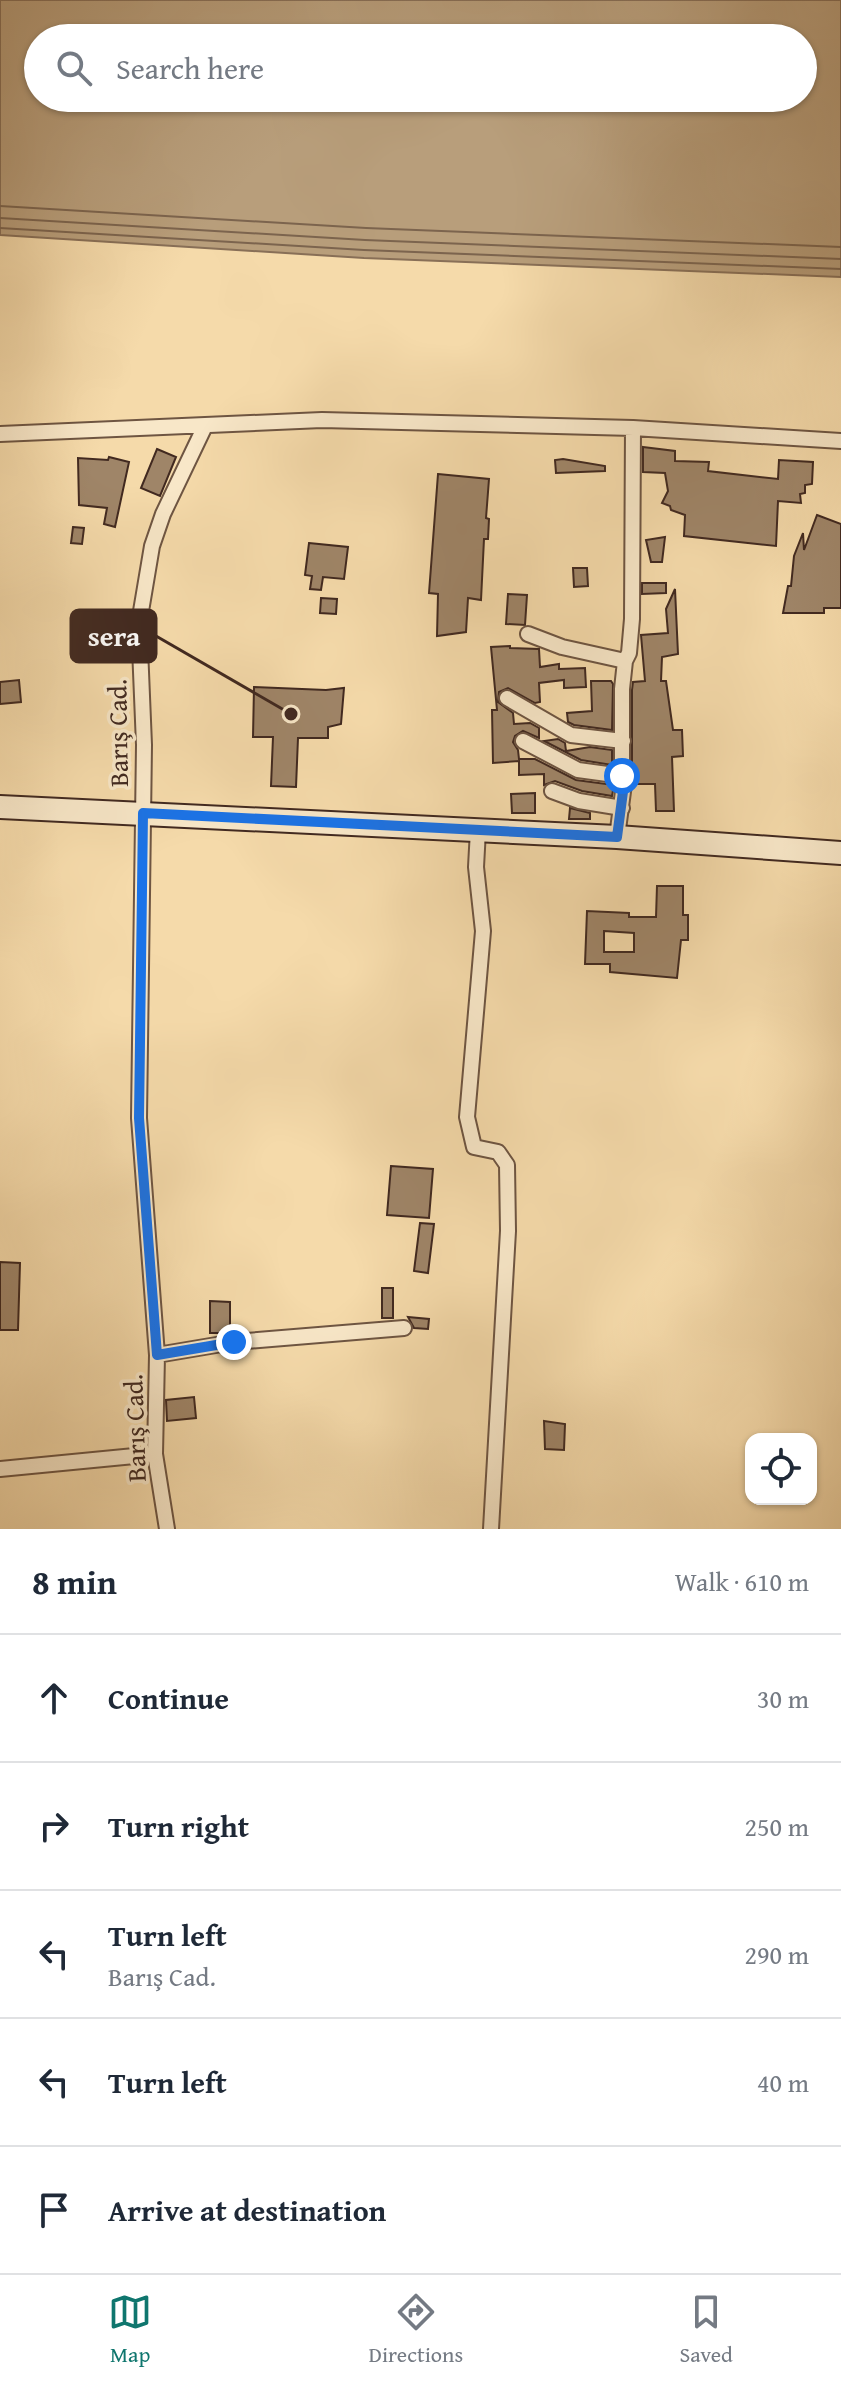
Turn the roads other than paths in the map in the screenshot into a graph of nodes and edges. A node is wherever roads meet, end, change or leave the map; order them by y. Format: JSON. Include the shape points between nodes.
{"nodes":[{"id":1,"x":205,"y":426,"type":"junction"},
{"id":2,"x":633,"y":428,"type":"junction"},
{"id":3,"x":0,"y":434,"type":"edge"},
{"id":4,"x":841,"y":441,"type":"edge"},
{"id":5,"x":528,"y":634,"type":"dead end"},
{"id":6,"x":625,"y":661,"type":"junction"},
{"id":7,"x":507,"y":698,"type":"dead end"},
{"id":8,"x":523,"y":741,"type":"dead end"},
{"id":9,"x":623,"y":741,"type":"junction"},
{"id":10,"x":622,"y":776,"type":"junction"},
{"id":11,"x":552,"y":791,"type":"dead end"},
{"id":12,"x":0,"y":807,"type":"edge"},
{"id":13,"x":622,"y":808,"type":"junction"},
{"id":14,"x":143,"y":813,"type":"junction"},
{"id":15,"x":478,"y":830,"type":"junction"},
{"id":16,"x":617,"y":837,"type":"junction"},
{"id":17,"x":841,"y":853,"type":"edge"},
{"id":18,"x":404,"y":1328,"type":"dead end"},
{"id":19,"x":157,"y":1355,"type":"junction"},
{"id":20,"x":155,"y":1454,"type":"junction"},
{"id":21,"x":0,"y":1469,"type":"edge"},
{"id":22,"x":167,"y":1529,"type":"edge"},
{"id":23,"x":491,"y":1529,"type":"edge"}],
"edges":[{"from":1,"to":2,"type":"street","via":[[322,420]]},
{"from":1,"to":3,"type":"street"},
{"from":1,"to":14,"type":"street","name":"Barış Cad.","via":[[156,535],[139,623]]},
{"from":2,"to":4,"type":"street"},
{"from":2,"to":6,"type":"street","via":[[632,619]]},
{"from":5,"to":6,"type":"street"},
{"from":6,"to":9,"type":"street"},
{"from":7,"to":9,"type":"street","via":[[571,735]]},
{"from":8,"to":10,"type":"street","via":[[578,770]]},
{"from":9,"to":10,"type":"street"},
{"from":10,"to":13,"type":"street"},
{"from":11,"to":13,"type":"street"},
{"from":12,"to":14,"type":"main road"},
{"from":13,"to":16,"type":"street"},
{"from":14,"to":15,"type":"main road"},
{"from":14,"to":19,"type":"street","name":"Barış Cad.","via":[[139,1118]]},
{"from":15,"to":16,"type":"main road"},
{"from":15,"to":23,"type":"street","via":[[483,931],[467,1117],[474,1147],[498,1152],[507,1165]]},
{"from":16,"to":17,"type":"main road"},
{"from":18,"to":19,"type":"street","via":[[234,1342]]},
{"from":19,"to":20,"type":"street","name":"Barış Cad."},
{"from":20,"to":21,"type":"street"},
{"from":20,"to":22,"type":"street","name":"Barış Cad."}]}
